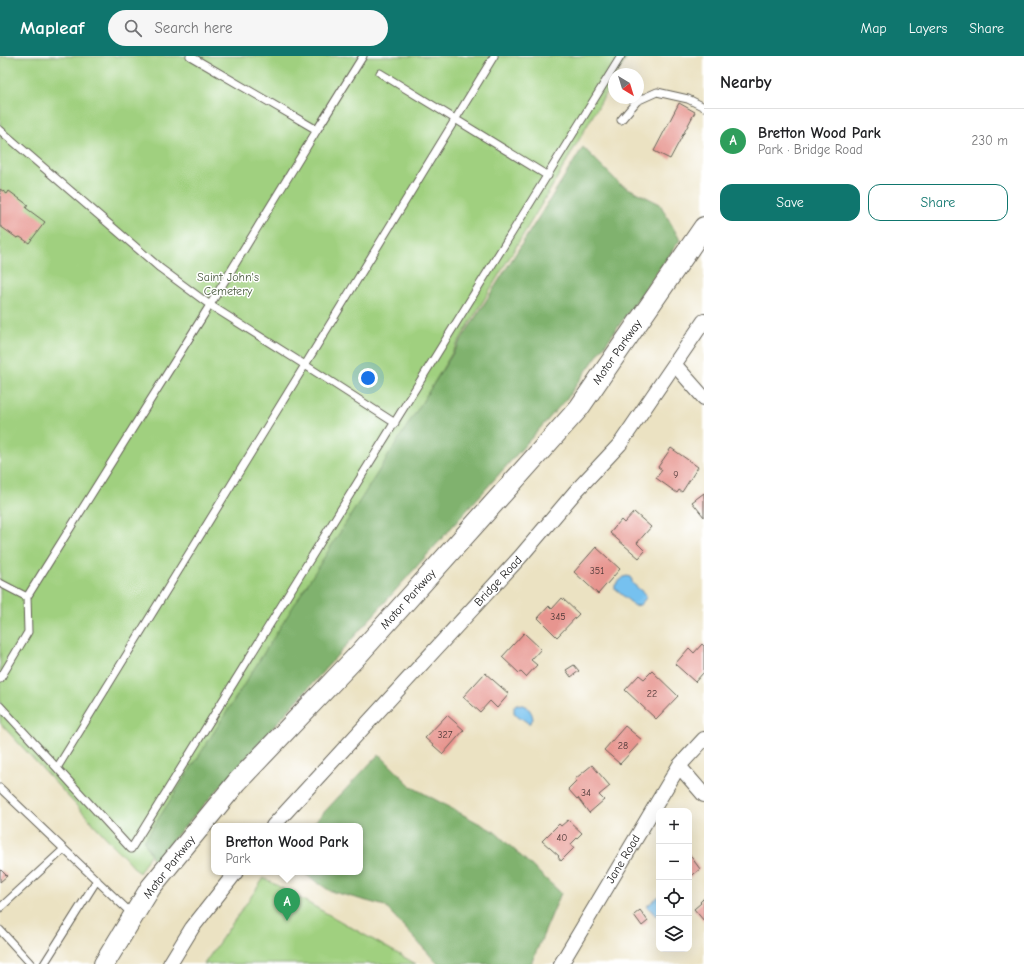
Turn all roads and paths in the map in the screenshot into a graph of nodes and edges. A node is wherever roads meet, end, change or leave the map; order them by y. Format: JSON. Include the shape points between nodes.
{"nodes":[{"id":1,"x":190,"y":56,"type":"edge"},
{"id":2,"x":363,"y":56,"type":"edge"},
{"id":3,"x":494,"y":56,"type":"edge"},
{"id":4,"x":621,"y":56,"type":"edge"},
{"id":5,"x":380,"y":73,"type":"dead end"},
{"id":6,"x":704,"y":107,"type":"edge"},
{"id":7,"x":455,"y":119,"type":"junction"},
{"id":8,"x":621,"y":120,"type":"dead end"},
{"id":9,"x":0,"y":130,"type":"edge"},
{"id":10,"x":317,"y":130,"type":"junction"},
{"id":11,"x":548,"y":176,"type":"junction"},
{"id":12,"x":704,"y":227,"type":"edge"},
{"id":13,"x":210,"y":305,"type":"junction"},
{"id":14,"x":704,"y":320,"type":"edge"},
{"id":15,"x":305,"y":365,"type":"junction"},
{"id":16,"x":675,"y":365,"type":"junction"},
{"id":17,"x":704,"y":398,"type":"edge"},
{"id":18,"x":395,"y":423,"type":"junction"},
{"id":19,"x":0,"y":583,"type":"edge"},
{"id":20,"x":27,"y":597,"type":"junction"},
{"id":21,"x":0,"y":679,"type":"edge"},
{"id":22,"x":0,"y":706,"type":"edge"},
{"id":23,"x":704,"y":739,"type":"edge"},
{"id":24,"x":679,"y":766,"type":"junction"},
{"id":25,"x":56,"y":768,"type":"junction"},
{"id":26,"x":0,"y":788,"type":"edge"},
{"id":27,"x":704,"y":795,"type":"edge"},
{"id":28,"x":275,"y":823,"type":"edge"},
{"id":29,"x":64,"y":849,"type":"junction"},
{"id":30,"x":234,"y":875,"type":"edge"},
{"id":31,"x":97,"y":880,"type":"junction"},
{"id":32,"x":0,"y":908,"type":"edge"},
{"id":33,"x":134,"y":915,"type":"junction"},
{"id":34,"x":0,"y":930,"type":"edge"},
{"id":35,"x":31,"y":964,"type":"edge"},
{"id":36,"x":44,"y":964,"type":"edge"},
{"id":37,"x":104,"y":964,"type":"edge"},
{"id":38,"x":170,"y":964,"type":"edge"},
{"id":39,"x":561,"y":964,"type":"edge"}],
"edges":[{"from":1,"to":10,"type":"lane"},
{"from":2,"to":10,"type":"lane"},
{"from":3,"to":7,"type":"lane"},
{"from":4,"to":11,"type":"lane"},
{"from":5,"to":7,"type":"lane"},
{"from":6,"to":8,"type":"lane","via":[[688,99],[657,92],[637,101]]},
{"from":7,"to":11,"type":"lane"},
{"from":7,"to":15,"type":"lane"},
{"from":9,"to":13,"type":"lane","via":[[160,268]]},
{"from":10,"to":13,"type":"lane"},
{"from":11,"to":18,"type":"lane"},
{"from":12,"to":33,"type":"main road","name":"Motor Parkway","via":[[579,408],[358,655],[237,782],[151,887]]},
{"from":13,"to":15,"type":"lane"},
{"from":13,"to":20,"type":"lane"},
{"from":14,"to":16,"type":"street","name":"Bridge Road"},
{"from":15,"to":18,"type":"lane"},
{"from":15,"to":25,"type":"lane"},
{"from":16,"to":17,"type":"street"},
{"from":16,"to":28,"type":"street","name":"Bridge Road","via":[[620,444],[521,556]]},
{"from":18,"to":25,"type":"lane","via":[[131,849]]},
{"from":19,"to":20,"type":"lane"},
{"from":20,"to":21,"type":"lane","via":[[28,632]]},
{"from":22,"to":25,"type":"lane"},
{"from":23,"to":24,"type":"street","name":"Jane Road"},
{"from":24,"to":27,"type":"street"},
{"from":24,"to":39,"type":"street","name":"Jane Road"},
{"from":26,"to":29,"type":"lane"},
{"from":29,"to":31,"type":"lane"},
{"from":29,"to":32,"type":"lane"},
{"from":30,"to":38,"type":"street","via":[[192,928]]},
{"from":31,"to":33,"type":"lane"},
{"from":31,"to":36,"type":"lane"},
{"from":33,"to":37,"type":"main road","name":"Motor Parkway"},
{"from":34,"to":35,"type":"lane"}]}
